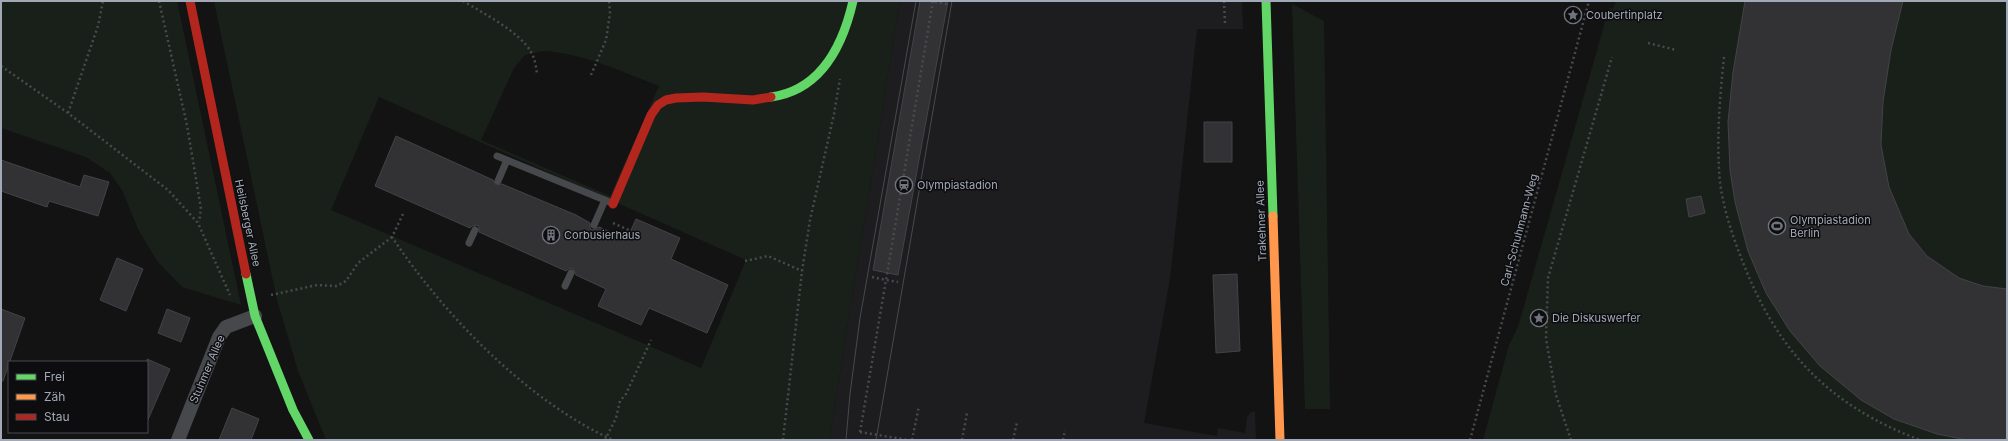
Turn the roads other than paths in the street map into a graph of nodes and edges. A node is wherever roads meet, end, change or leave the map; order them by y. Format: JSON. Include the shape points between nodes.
{"nodes":[{"id":1,"x":190,"y":1,"type":"edge"},
{"id":2,"x":854,"y":1,"type":"edge"},
{"id":3,"x":1266,"y":1,"type":"edge"},
{"id":4,"x":497,"y":156,"type":"dead end"},
{"id":5,"x":507,"y":160,"type":"junction"},
{"id":6,"x":498,"y":182,"type":"dead end"},
{"id":7,"x":609,"y":202,"type":"junction"},
{"id":8,"x":594,"y":224,"type":"dead end"},
{"id":9,"x":475,"y":230,"type":"dead end"},
{"id":10,"x":468,"y":243,"type":"dead end"},
{"id":11,"x":571,"y":273,"type":"dead end"},
{"id":12,"x":565,"y":286,"type":"dead end"},
{"id":13,"x":255,"y":316,"type":"junction"},
{"id":14,"x":178,"y":440,"type":"edge"},
{"id":15,"x":309,"y":440,"type":"edge"},
{"id":16,"x":1280,"y":440,"type":"edge"}],
"edges":[{"from":1,"to":13,"type":"street","name":"Heilsberger Allee"},
{"from":2,"to":7,"type":"street","via":[[845,36],[834,57],[824,70],[806,85],[786,95],[753,100],[685,96],[658,104]]},
{"from":3,"to":16,"type":"street","name":"Trakehner Allee"},
{"from":4,"to":5,"type":"lane"},
{"from":5,"to":6,"type":"lane"},
{"from":5,"to":7,"type":"lane"},
{"from":7,"to":8,"type":"lane"},
{"from":9,"to":10,"type":"lane"},
{"from":11,"to":12,"type":"lane"},
{"from":13,"to":14,"type":"street","name":"Stuhmer Allee","via":[[226,327],[219,337]]},
{"from":13,"to":15,"type":"street","name":"Heilsberger Allee","via":[[293,410]]}]}
